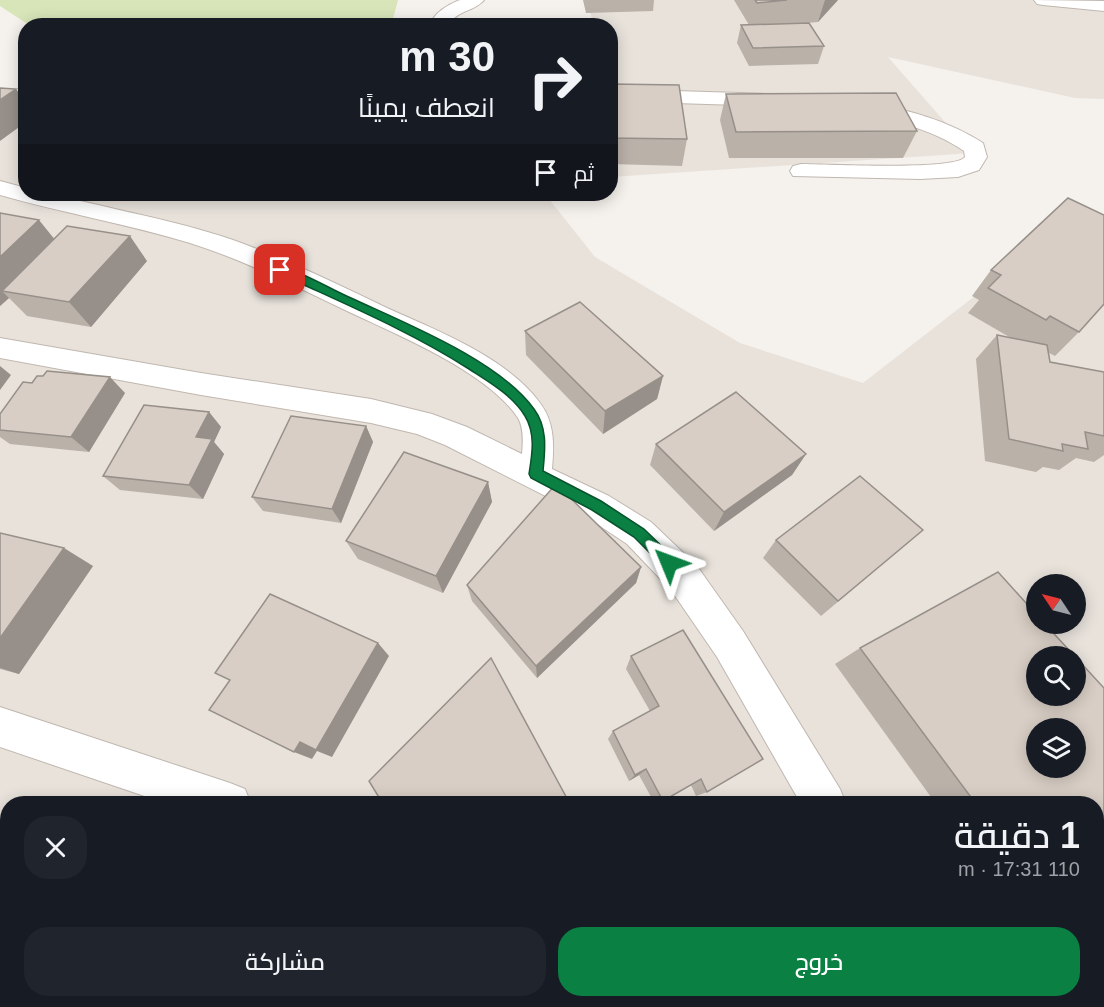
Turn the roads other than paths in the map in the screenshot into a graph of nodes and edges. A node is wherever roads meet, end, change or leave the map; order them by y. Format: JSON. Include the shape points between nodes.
{"nodes":[{"id":1,"x":475,"y":0,"type":"edge"},
{"id":2,"x":1043,"y":0,"type":"edge"},
{"id":3,"x":1104,"y":6,"type":"edge"},
{"id":4,"x":444,"y":18,"type":"edge"},
{"id":5,"x":618,"y":95,"type":"edge"},
{"id":6,"x":794,"y":101,"type":"edge"},
{"id":7,"x":850,"y":106,"type":"edge"},
{"id":8,"x":801,"y":171,"type":"dead end"},
{"id":9,"x":0,"y":188,"type":"edge"},
{"id":10,"x":18,"y":192,"type":"edge"},
{"id":11,"x":54,"y":201,"type":"edge"},
{"id":12,"x":0,"y":348,"type":"edge"},
{"id":13,"x":536,"y":474,"type":"junction"},
{"id":14,"x":0,"y":727,"type":"edge"},
{"id":15,"x":206,"y":796,"type":"edge"},
{"id":16,"x":820,"y":796,"type":"edge"}],
"edges":[{"from":1,"to":4,"type":"street"},
{"from":2,"to":3,"type":"street"},
{"from":5,"to":6,"type":"street"},
{"from":7,"to":8,"type":"street","via":[[890,112],[937,127],[975,148],[976,157],[971,165],[958,170]]},
{"from":9,"to":10,"type":"street"},
{"from":11,"to":13,"type":"street","via":[[178,231],[259,260],[436,342],[503,384],[530,413],[539,445]]},
{"from":12,"to":13,"type":"street","via":[[371,411],[456,436]]},
{"from":13,"to":16,"type":"street","via":[[639,533],[684,578],[730,644]]},
{"from":14,"to":15,"type":"street"}]}
